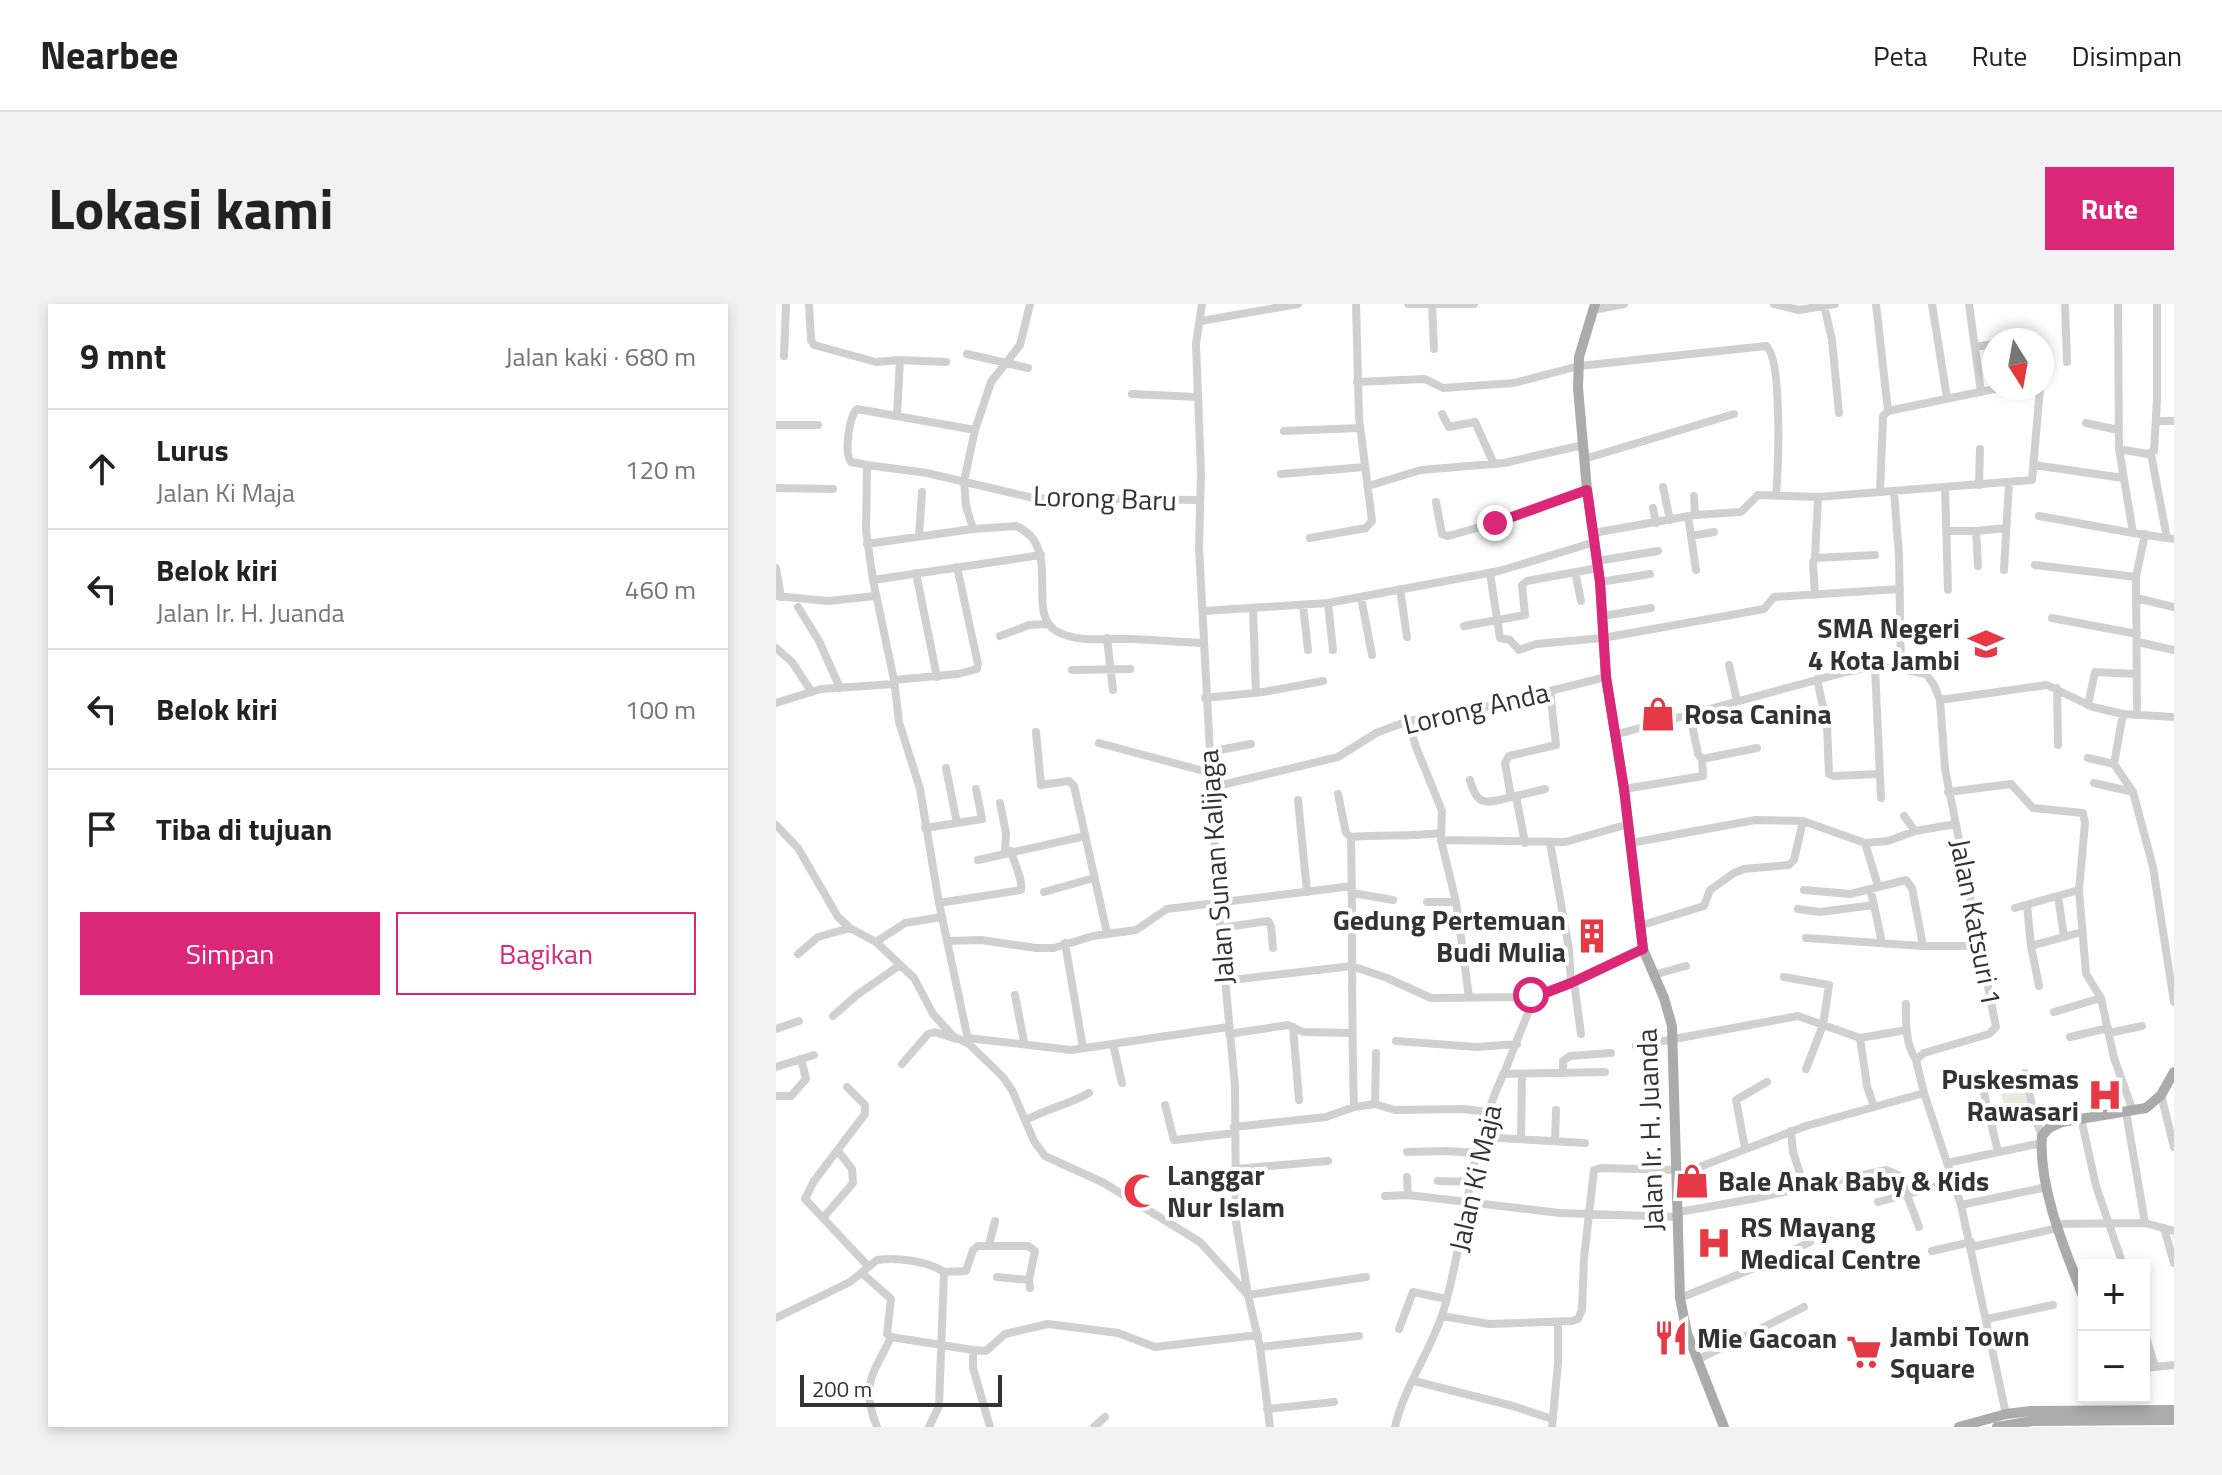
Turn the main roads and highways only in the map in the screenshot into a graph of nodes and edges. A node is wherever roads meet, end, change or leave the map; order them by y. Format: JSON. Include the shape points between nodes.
{"nodes":[{"id":1,"x":1594,"y":307,"type":"edge"},
{"id":2,"x":2174,"y":1072,"type":"edge"},
{"id":3,"x":2078,"y":1282,"type":"edge"},
{"id":4,"x":2118,"y":1403,"type":"edge"},
{"id":5,"x":2174,"y":1410,"type":"edge"},
{"id":6,"x":2119,"y":1415,"type":"junction"},
{"id":7,"x":2169,"y":1422,"type":"edge"},
{"id":8,"x":2082,"y":1424,"type":"edge"},
{"id":9,"x":1724,"y":1427,"type":"edge"},
{"id":10,"x":1959,"y":1427,"type":"edge"},
{"id":11,"x":1997,"y":1427,"type":"edge"}],
"edges":[{"from":1,"to":9,"type":"main road","name":"Jalan Ir. H. Juanda","via":[[1579,366],[1606,677],[1643,949],[1669,1012],[1674,1041],[1680,1298]]},
{"from":2,"to":3,"type":"main road","via":[[2150,1105],[2054,1125],[2042,1140],[2047,1187]]},
{"from":4,"to":6,"type":"main road"},
{"from":5,"to":6,"type":"main road"},
{"from":6,"to":7,"type":"main road"},
{"from":6,"to":8,"type":"main road"},
{"from":6,"to":10,"type":"main road","via":[[2031,1411]]},
{"from":8,"to":11,"type":"main road","via":[[2032,1421]]}]}
